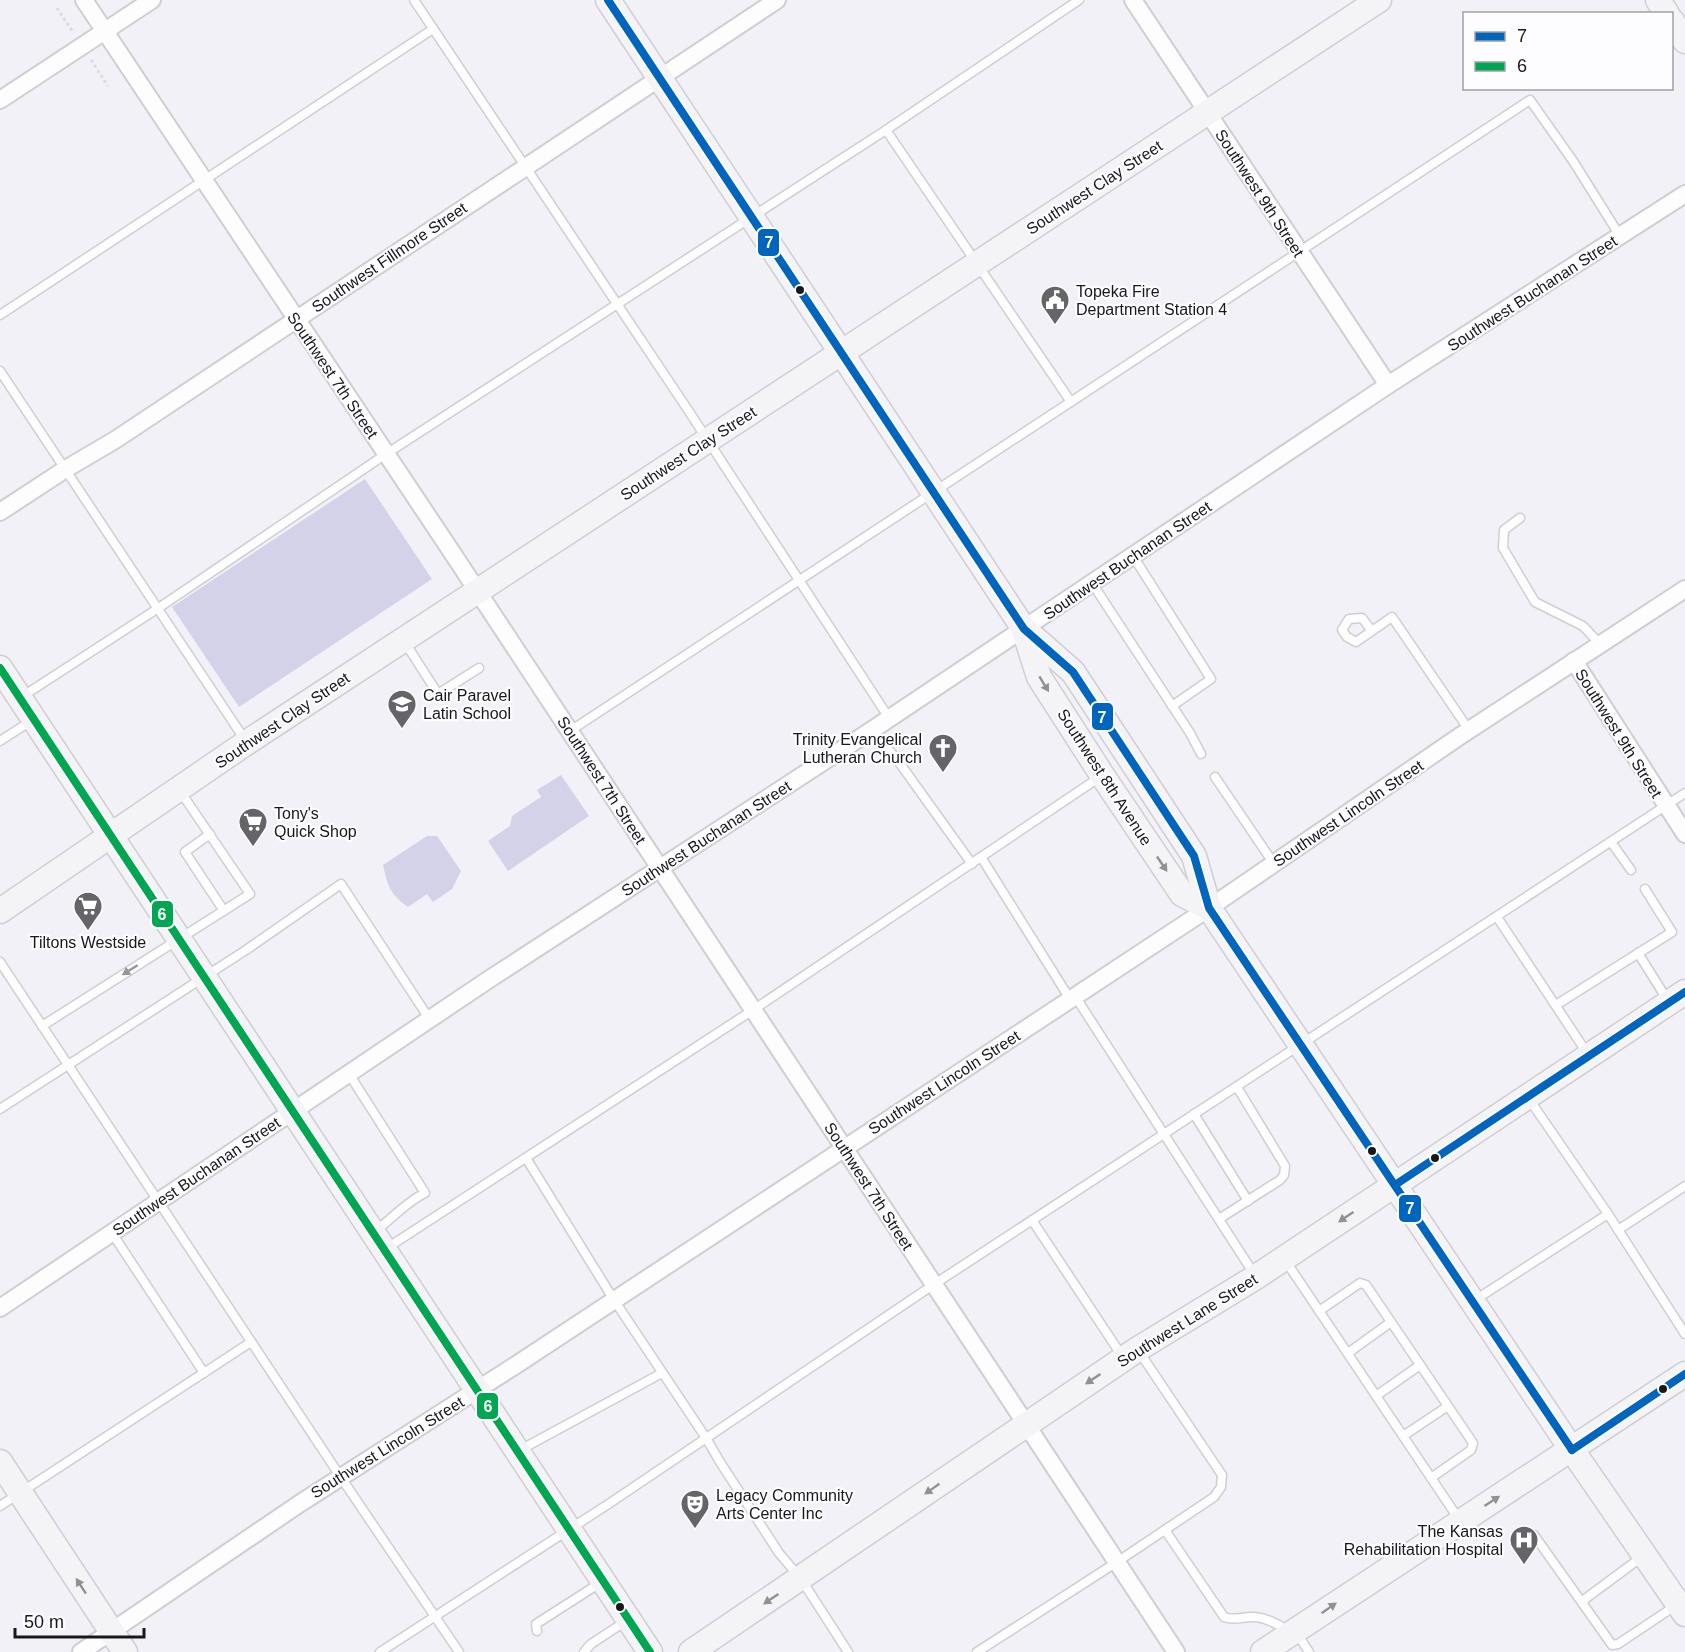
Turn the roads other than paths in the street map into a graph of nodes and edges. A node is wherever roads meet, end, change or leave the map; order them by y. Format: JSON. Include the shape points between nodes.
{"nodes":[{"id":1,"x":84,"y":0,"type":"edge"},
{"id":2,"x":152,"y":0,"type":"edge"},
{"id":3,"x":414,"y":0,"type":"edge"},
{"id":4,"x":608,"y":0,"type":"edge"},
{"id":5,"x":777,"y":0,"type":"edge"},
{"id":6,"x":1078,"y":0,"type":"edge"},
{"id":7,"x":1133,"y":0,"type":"edge"},
{"id":8,"x":1379,"y":0,"type":"edge"},
{"id":9,"x":1673,"y":21,"type":"edge"},
{"id":10,"x":433,"y":29,"type":"junction"},
{"id":11,"x":105,"y":31,"type":"junction"},
{"id":12,"x":1685,"y":41,"type":"edge"},
{"id":13,"x":660,"y":78,"type":"junction"},
{"id":14,"x":0,"y":100,"type":"edge"},
{"id":15,"x":1208,"y":112,"type":"junction"},
{"id":16,"x":886,"y":130,"type":"junction"},
{"id":17,"x":525,"y":168,"type":"junction"},
{"id":18,"x":204,"y":180,"type":"junction"},
{"id":19,"x":1685,"y":194,"type":"edge"},
{"id":20,"x":752,"y":217,"type":"junction"},
{"id":21,"x":1620,"y":236,"type":"junction"},
{"id":22,"x":1299,"y":251,"type":"junction"},
{"id":23,"x":977,"y":264,"type":"junction"},
{"id":24,"x":616,"y":305,"type":"junction"},
{"id":25,"x":0,"y":315,"type":"edge"},
{"id":26,"x":296,"y":319,"type":"junction"},
{"id":27,"x":841,"y":352,"type":"junction"},
{"id":28,"x":0,"y":370,"type":"edge"},
{"id":29,"x":1388,"y":385,"type":"junction"},
{"id":30,"x":1071,"y":402,"type":"junction"},
{"id":31,"x":707,"y":441,"type":"junction"},
{"id":32,"x":386,"y":454,"type":"junction"},
{"id":33,"x":64,"y":470,"type":"junction"},
{"id":34,"x":933,"y":492,"type":"junction"},
{"id":35,"x":0,"y":512,"type":"edge"},
{"id":36,"x":1520,"y":518,"type":"dead end"},
{"id":37,"x":1133,"y":556,"type":"junction"},
{"id":38,"x":798,"y":581,"type":"junction"},
{"id":39,"x":1092,"y":583,"type":"junction"},
{"id":40,"x":1685,"y":589,"type":"edge"},
{"id":41,"x":477,"y":591,"type":"junction"},
{"id":42,"x":157,"y":609,"type":"junction"},
{"id":43,"x":1024,"y":629,"type":"junction"},
{"id":44,"x":1372,"y":631,"type":"dead end"},
{"id":45,"x":404,"y":640,"type":"junction"},
{"id":46,"x":1600,"y":644,"type":"junction"},
{"id":47,"x":1574,"y":661,"type":"junction"},
{"id":48,"x":0,"y":668,"type":"edge"},
{"id":49,"x":479,"y":668,"type":"dead end"},
{"id":50,"x":20,"y":698,"type":"junction"},
{"id":51,"x":1172,"y":706,"type":"junction"},
{"id":52,"x":889,"y":718,"type":"junction"},
{"id":53,"x":34,"y":719,"type":"junction"},
{"id":54,"x":872,"y":730,"type":"junction"},
{"id":55,"x":1469,"y":730,"type":"junction"},
{"id":56,"x":570,"y":731,"type":"junction"},
{"id":57,"x":0,"y":741,"type":"edge"},
{"id":58,"x":246,"y":743,"type":"junction"},
{"id":59,"x":1201,"y":754,"type":"dead end"},
{"id":60,"x":1102,"y":775,"type":"junction"},
{"id":61,"x":1215,"y":777,"type":"dead end"},
{"id":62,"x":179,"y":790,"type":"junction"},
{"id":63,"x":1685,"y":793,"type":"edge"},
{"id":64,"x":1666,"y":806,"type":"junction"},
{"id":65,"x":210,"y":834,"type":"junction"},
{"id":66,"x":1685,"y":834,"type":"edge"},
{"id":67,"x":111,"y":836,"type":"junction"},
{"id":68,"x":1611,"y":842,"type":"junction"},
{"id":69,"x":981,"y":857,"type":"junction"},
{"id":70,"x":972,"y":864,"type":"junction"},
{"id":71,"x":1274,"y":864,"type":"junction"},
{"id":72,"x":659,"y":868,"type":"junction"},
{"id":73,"x":1631,"y":870,"type":"dead end"},
{"id":74,"x":1645,"y":889,"type":"dead end"},
{"id":75,"x":1209,"y":908,"type":"junction"},
{"id":76,"x":0,"y":911,"type":"edge"},
{"id":77,"x":224,"y":911,"type":"junction"},
{"id":78,"x":1497,"y":917,"type":"junction"},
{"id":79,"x":179,"y":939,"type":"junction"},
{"id":80,"x":1638,"y":953,"type":"junction"},
{"id":81,"x":0,"y":962,"type":"edge"},
{"id":82,"x":204,"y":977,"type":"junction"},
{"id":83,"x":1677,"y":997,"type":"edge"},
{"id":84,"x":1073,"y":998,"type":"junction"},
{"id":85,"x":1556,"y":1005,"type":"junction"},
{"id":86,"x":753,"y":1010,"type":"junction"},
{"id":87,"x":430,"y":1020,"type":"junction"},
{"id":88,"x":42,"y":1026,"type":"junction"},
{"id":89,"x":1301,"y":1045,"type":"junction"},
{"id":90,"x":1589,"y":1056,"type":"junction"},
{"id":91,"x":67,"y":1064,"type":"junction"},
{"id":92,"x":349,"y":1074,"type":"junction"},
{"id":93,"x":1237,"y":1087,"type":"junction"},
{"id":94,"x":1528,"y":1096,"type":"junction"},
{"id":95,"x":0,"y":1108,"type":"edge"},
{"id":96,"x":293,"y":1112,"type":"junction"},
{"id":97,"x":1194,"y":1114,"type":"junction"},
{"id":98,"x":1164,"y":1134,"type":"junction"},
{"id":99,"x":844,"y":1147,"type":"junction"},
{"id":100,"x":526,"y":1158,"type":"junction"},
{"id":101,"x":1395,"y":1185,"type":"junction"},
{"id":102,"x":1685,"y":1186,"type":"edge"},
{"id":103,"x":1248,"y":1201,"type":"junction"},
{"id":104,"x":158,"y":1202,"type":"junction"},
{"id":105,"x":1608,"y":1214,"type":"junction"},
{"id":106,"x":1219,"y":1219,"type":"junction"},
{"id":107,"x":1032,"y":1220,"type":"junction"},
{"id":108,"x":1618,"y":1230,"type":"junction"},
{"id":109,"x":112,"y":1233,"type":"junction"},
{"id":110,"x":379,"y":1241,"type":"junction"},
{"id":111,"x":1284,"y":1258,"type":"junction"},
{"id":112,"x":1256,"y":1277,"type":"junction"},
{"id":113,"x":933,"y":1285,"type":"junction"},
{"id":114,"x":614,"y":1300,"type":"junction"},
{"id":115,"x":1473,"y":1302,"type":"junction"},
{"id":116,"x":0,"y":1308,"type":"edge"},
{"id":117,"x":1319,"y":1311,"type":"junction"},
{"id":118,"x":1391,"y":1322,"type":"junction"},
{"id":119,"x":1685,"y":1334,"type":"edge"},
{"id":120,"x":251,"y":1342,"type":"junction"},
{"id":121,"x":1348,"y":1353,"type":"junction"},
{"id":122,"x":1131,"y":1354,"type":"junction"},
{"id":123,"x":1420,"y":1365,"type":"junction"},
{"id":124,"x":204,"y":1373,"type":"junction"},
{"id":125,"x":662,"y":1373,"type":"junction"},
{"id":126,"x":1685,"y":1374,"type":"edge"},
{"id":127,"x":477,"y":1390,"type":"junction"},
{"id":128,"x":1376,"y":1396,"type":"junction"},
{"id":129,"x":1448,"y":1406,"type":"junction"},
{"id":130,"x":1026,"y":1424,"type":"junction"},
{"id":131,"x":1403,"y":1436,"type":"junction"},
{"id":132,"x":706,"y":1438,"type":"junction"},
{"id":133,"x":1572,"y":1450,"type":"junction"},
{"id":134,"x":518,"y":1451,"type":"junction"},
{"id":135,"x":0,"y":1462,"type":"edge"},
{"id":136,"x":340,"y":1476,"type":"junction"},
{"id":137,"x":1431,"y":1478,"type":"junction"},
{"id":138,"x":20,"y":1492,"type":"junction"},
{"id":139,"x":0,"y":1506,"type":"edge"},
{"id":140,"x":1461,"y":1522,"type":"junction"},
{"id":141,"x":569,"y":1528,"type":"junction"},
{"id":142,"x":1165,"y":1530,"type":"junction"},
{"id":143,"x":1534,"y":1535,"type":"dead end"},
{"id":144,"x":1645,"y":1555,"type":"junction"},
{"id":145,"x":1117,"y":1562,"type":"junction"},
{"id":146,"x":801,"y":1579,"type":"junction"},
{"id":147,"x":603,"y":1581,"type":"junction"},
{"id":148,"x":1583,"y":1604,"type":"junction"},
{"id":149,"x":1682,"y":1609,"type":"edge"},
{"id":150,"x":435,"y":1616,"type":"junction"},
{"id":151,"x":628,"y":1619,"type":"junction"},
{"id":152,"x":537,"y":1631,"type":"dead end"},
{"id":153,"x":1293,"y":1632,"type":"junction"},
{"id":154,"x":118,"y":1642,"type":"edge"},
{"id":155,"x":1614,"y":1649,"type":"edge"},
{"id":156,"x":81,"y":1652,"type":"edge"},
{"id":157,"x":380,"y":1652,"type":"edge"},
{"id":158,"x":459,"y":1652,"type":"edge"},
{"id":159,"x":584,"y":1652,"type":"edge"},
{"id":160,"x":650,"y":1652,"type":"edge"},
{"id":161,"x":692,"y":1652,"type":"edge"},
{"id":162,"x":849,"y":1652,"type":"edge"},
{"id":163,"x":978,"y":1652,"type":"edge"},
{"id":164,"x":1176,"y":1652,"type":"edge"},
{"id":165,"x":1263,"y":1652,"type":"edge"},
{"id":166,"x":1309,"y":1652,"type":"edge"}],
"edges":[{"from":1,"to":11,"type":"street","name":"Southwest 7th Street"},
{"from":2,"to":11,"type":"street"},
{"from":3,"to":10,"type":"lane"},
{"from":4,"to":13,"type":"street","name":"Southwest 8th Avenue"},
{"from":5,"to":13,"type":"street","name":"Southwest Fillmore Street"},
{"from":6,"to":16,"type":"lane"},
{"from":7,"to":15,"type":"street","name":"Southwest 9th Street"},
{"from":8,"to":15,"type":"street","name":"Southwest Clay Street"},
{"from":9,"to":12,"type":"street"},
{"from":10,"to":17,"type":"lane"},
{"from":10,"to":18,"type":"lane"},
{"from":11,"to":14,"type":"street"},
{"from":11,"to":18,"type":"street","name":"Southwest 7th Street"},
{"from":13,"to":17,"type":"street","name":"Southwest Fillmore Street"},
{"from":13,"to":20,"type":"street","name":"Southwest 8th Avenue"},
{"from":15,"to":22,"type":"street","name":"Southwest 9th Street"},
{"from":15,"to":23,"type":"street","name":"Southwest Clay Street"},
{"from":16,"to":20,"type":"lane"},
{"from":16,"to":23,"type":"lane"},
{"from":17,"to":24,"type":"lane"},
{"from":17,"to":26,"type":"street","name":"Southwest Fillmore Street"},
{"from":18,"to":25,"type":"lane"},
{"from":18,"to":26,"type":"street","name":"Southwest 7th Street"},
{"from":19,"to":21,"type":"street","name":"Southwest Buchanan Street"},
{"from":20,"to":24,"type":"lane"},
{"from":20,"to":27,"type":"street","name":"Southwest 8th Avenue"},
{"from":21,"to":22,"type":"lane","via":[[1530,100]]},
{"from":21,"to":29,"type":"street","name":"Southwest Buchanan Street"},
{"from":22,"to":29,"type":"street","name":"Southwest 9th Street"},
{"from":22,"to":30,"type":"lane"},
{"from":23,"to":27,"type":"street","name":"Southwest Clay Street"},
{"from":23,"to":30,"type":"lane"},
{"from":24,"to":31,"type":"lane"},
{"from":24,"to":32,"type":"lane"},
{"from":26,"to":32,"type":"street","name":"Southwest 7th Street"},
{"from":26,"to":33,"type":"street","name":"Southwest Fillmore Street"},
{"from":27,"to":31,"type":"street","name":"Southwest Clay Street"},
{"from":27,"to":34,"type":"street","name":"Southwest 8th Avenue"},
{"from":28,"to":33,"type":"lane"},
{"from":29,"to":37,"type":"street","name":"Southwest Buchanan Street"},
{"from":30,"to":34,"type":"lane"},
{"from":31,"to":38,"type":"lane"},
{"from":31,"to":41,"type":"street","name":"Southwest Clay Street"},
{"from":32,"to":41,"type":"street","name":"Southwest 7th Street"},
{"from":32,"to":42,"type":"lane"},
{"from":33,"to":35,"type":"street","name":"Southwest Fillmore Street"},
{"from":33,"to":42,"type":"lane"},
{"from":34,"to":38,"type":"lane"},
{"from":34,"to":43,"type":"street","name":"Southwest 8th Avenue"},
{"from":36,"to":46,"type":"lane","via":[[1504,530],[1503,548],[1535,602],[1583,626]]},
{"from":37,"to":39,"type":"street","name":"Southwest Buchanan Street"},
{"from":37,"to":51,"type":"lane","via":[[1211,679]]},
{"from":38,"to":52,"type":"lane"},
{"from":38,"to":56,"type":"lane"},
{"from":39,"to":43,"type":"street","name":"Southwest Buchanan Street"},
{"from":39,"to":51,"type":"lane"},
{"from":40,"to":46,"type":"street","name":"Southwest Lincoln Street"},
{"from":41,"to":45,"type":"street","name":"Southwest Clay Street"},
{"from":41,"to":56,"type":"street","name":"Southwest 7th Street"},
{"from":42,"to":50,"type":"lane"},
{"from":42,"to":58,"type":"lane"},
{"from":43,"to":52,"type":"street","name":"Southwest Buchanan Street"},
{"from":43,"to":60,"type":"street","name":"Southwest 8th Avenue","one_way":true,"via":[[1039,677]]},
{"from":43,"to":75,"type":"street","name":"Southwest 8th Avenue","via":[[1079,681],[1194,856]]},
{"from":44,"to":55,"type":"lane","via":[[1392,617]]},
{"from":45,"to":49,"type":"lane","via":[[438,694]]},
{"from":45,"to":58,"type":"street","name":"Southwest Clay Street"},
{"from":46,"to":47,"type":"street","name":"Southwest Lincoln Street"},
{"from":47,"to":55,"type":"street","name":"Southwest Lincoln Street"},
{"from":47,"to":64,"type":"street","name":"Southwest 9th Street"},
{"from":48,"to":50,"type":"street"},
{"from":50,"to":53,"type":"street"},
{"from":51,"to":59,"type":"lane"},
{"from":52,"to":54,"type":"street","name":"Southwest Buchanan Street"},
{"from":53,"to":57,"type":"lane"},
{"from":53,"to":67,"type":"street"},
{"from":54,"to":70,"type":"lane"},
{"from":54,"to":72,"type":"street","name":"Southwest Buchanan Street"},
{"from":55,"to":71,"type":"street","name":"Southwest Lincoln Street"},
{"from":56,"to":72,"type":"street","name":"Southwest 7th Street"},
{"from":58,"to":62,"type":"street","name":"Southwest Clay Street"},
{"from":60,"to":69,"type":"lane"},
{"from":60,"to":75,"type":"street","name":"Southwest 8th Avenue","one_way":true,"via":[[1182,894]]},
{"from":61,"to":71,"type":"lane"},
{"from":62,"to":65,"type":"lane"},
{"from":62,"to":67,"type":"street","name":"Southwest Clay Street"},
{"from":63,"to":64,"type":"lane"},
{"from":64,"to":66,"type":"street","name":"Southwest 9th Street"},
{"from":64,"to":68,"type":"lane"},
{"from":65,"to":77,"type":"lane","via":[[185,852]]},
{"from":65,"to":77,"type":"lane","via":[[250,894]]},
{"from":67,"to":76,"type":"street","name":"Southwest Clay Street"},
{"from":67,"to":79,"type":"street"},
{"from":68,"to":73,"type":"lane"},
{"from":68,"to":78,"type":"lane"},
{"from":69,"to":70,"type":"lane"},
{"from":69,"to":84,"type":"lane"},
{"from":70,"to":86,"type":"lane"},
{"from":71,"to":75,"type":"street","name":"Southwest Lincoln Street"},
{"from":72,"to":86,"type":"street","name":"Southwest 7th Street"},
{"from":72,"to":87,"type":"street","name":"Southwest Buchanan Street"},
{"from":74,"to":80,"type":"lane","via":[[1672,932]]},
{"from":75,"to":84,"type":"street","name":"Southwest Lincoln Street"},
{"from":75,"to":89,"type":"street","name":"Southwest 8th Avenue"},
{"from":77,"to":79,"type":"lane"},
{"from":78,"to":85,"type":"lane"},
{"from":78,"to":89,"type":"lane"},
{"from":79,"to":82,"type":"street"},
{"from":79,"to":88,"type":"lane","one_way":true},
{"from":80,"to":83,"type":"lane"},
{"from":80,"to":85,"type":"lane"},
{"from":81,"to":88,"type":"lane"},
{"from":82,"to":87,"type":"lane","via":[[341,884]]},
{"from":82,"to":91,"type":"lane"},
{"from":82,"to":96,"type":"street"},
{"from":83,"to":90,"type":"street","name":"Southwest Lane Street"},
{"from":84,"to":98,"type":"lane"},
{"from":84,"to":99,"type":"street","name":"Southwest Lincoln Street"},
{"from":85,"to":90,"type":"lane"},
{"from":86,"to":99,"type":"street","name":"Southwest 7th Street"},
{"from":86,"to":100,"type":"lane"},
{"from":87,"to":92,"type":"street","name":"Southwest Buchanan Street"},
{"from":88,"to":91,"type":"lane"},
{"from":89,"to":93,"type":"lane"},
{"from":89,"to":101,"type":"street","name":"Southwest 8th Avenue"},
{"from":90,"to":94,"type":"street","name":"Southwest Lane Street"},
{"from":91,"to":95,"type":"lane"},
{"from":91,"to":104,"type":"lane"},
{"from":92,"to":96,"type":"street","name":"Southwest Buchanan Street"},
{"from":92,"to":110,"type":"lane","via":[[425,1193],[410,1200]]},
{"from":93,"to":97,"type":"lane"},
{"from":93,"to":103,"type":"lane","via":[[1286,1166],[1281,1180]]},
{"from":94,"to":101,"type":"street","name":"Southwest Lane Street"},
{"from":94,"to":105,"type":"lane"},
{"from":96,"to":104,"type":"street","name":"Southwest Buchanan Street"},
{"from":96,"to":110,"type":"street"},
{"from":97,"to":98,"type":"lane"},
{"from":97,"to":103,"type":"lane"},
{"from":98,"to":106,"type":"lane"},
{"from":98,"to":107,"type":"lane"},
{"from":99,"to":113,"type":"street","name":"Southwest 7th Street"},
{"from":99,"to":114,"type":"street","name":"Southwest Lincoln Street"},
{"from":100,"to":110,"type":"lane"},
{"from":100,"to":114,"type":"lane"},
{"from":101,"to":111,"type":"street","name":"Southwest Lane Street","one_way":true},
{"from":101,"to":115,"type":"street","name":"Southwest 8th Avenue"},
{"from":102,"to":108,"type":"lane"},
{"from":103,"to":106,"type":"lane"},
{"from":104,"to":109,"type":"street","name":"Southwest Buchanan Street"},
{"from":104,"to":120,"type":"lane"},
{"from":105,"to":108,"type":"lane"},
{"from":105,"to":115,"type":"lane"},
{"from":106,"to":112,"type":"lane"},
{"from":107,"to":113,"type":"lane"},
{"from":107,"to":122,"type":"lane"},
{"from":108,"to":119,"type":"lane"},
{"from":109,"to":116,"type":"street","name":"Southwest Buchanan Street"},
{"from":109,"to":124,"type":"lane"},
{"from":110,"to":127,"type":"street"},
{"from":111,"to":112,"type":"street","name":"Southwest Lane Street"},
{"from":111,"to":117,"type":"lane"},
{"from":112,"to":122,"type":"street","name":"Southwest Lane Street"},
{"from":113,"to":130,"type":"street","name":"Southwest 7th Street"},
{"from":113,"to":132,"type":"lane"},
{"from":114,"to":125,"type":"lane"},
{"from":114,"to":127,"type":"street","name":"Southwest Lincoln Street"},
{"from":115,"to":133,"type":"street","name":"Southwest 8th Avenue"},
{"from":117,"to":118,"type":"lane","via":[[1363,1283]]},
{"from":117,"to":121,"type":"lane"},
{"from":118,"to":121,"type":"lane"},
{"from":118,"to":123,"type":"lane"},
{"from":120,"to":124,"type":"lane"},
{"from":120,"to":136,"type":"lane"},
{"from":121,"to":128,"type":"lane"},
{"from":122,"to":130,"type":"street","name":"Southwest Lane Street","one_way":true},
{"from":122,"to":142,"type":"lane","via":[[1222,1475],[1221,1488],[1214,1497]]},
{"from":123,"to":128,"type":"lane"},
{"from":123,"to":129,"type":"lane"},
{"from":124,"to":138,"type":"lane"},
{"from":125,"to":132,"type":"lane"},
{"from":125,"to":134,"type":"lane"},
{"from":126,"to":133,"type":"street"},
{"from":127,"to":134,"type":"street"},
{"from":127,"to":136,"type":"street","name":"Southwest Lincoln Street"},
{"from":128,"to":131,"type":"lane"},
{"from":129,"to":131,"type":"lane"},
{"from":129,"to":137,"type":"lane","via":[[1473,1447]]},
{"from":130,"to":145,"type":"street","name":"Southwest 7th Street"},
{"from":130,"to":146,"type":"street","name":"Southwest Lane Street","one_way":true},
{"from":131,"to":137,"type":"lane"},
{"from":132,"to":141,"type":"lane"},
{"from":132,"to":146,"type":"lane","via":[[779,1553]]},
{"from":140,"to":133,"type":"street","one_way":true},
{"from":133,"to":144,"type":"street","name":"Southwest 8th Avenue"},
{"from":134,"to":141,"type":"street"},
{"from":135,"to":138,"type":"street"},
{"from":136,"to":150,"type":"lane"},
{"from":136,"to":154,"type":"street","name":"Southwest Lincoln Street"},
{"from":137,"to":140,"type":"lane"},
{"from":138,"to":139,"type":"lane"},
{"from":154,"to":138,"type":"street","one_way":true},
{"from":153,"to":140,"type":"street","one_way":true},
{"from":141,"to":147,"type":"street"},
{"from":141,"to":150,"type":"lane"},
{"from":142,"to":145,"type":"lane"},
{"from":142,"to":153,"type":"lane","via":[[1224,1617],[1266,1619]]},
{"from":143,"to":148,"type":"lane"},
{"from":144,"to":148,"type":"lane"},
{"from":144,"to":149,"type":"street","name":"Southwest 8th Avenue"},
{"from":145,"to":163,"type":"lane"},
{"from":145,"to":164,"type":"street","name":"Southwest 7th Street"},
{"from":146,"to":161,"type":"street","name":"Southwest Lane Street","one_way":true},
{"from":146,"to":162,"type":"lane"},
{"from":147,"to":151,"type":"street"},
{"from":147,"to":152,"type":"lane","via":[[536,1624]]},
{"from":148,"to":155,"type":"lane"},
{"from":149,"to":155,"type":"lane"},
{"from":150,"to":157,"type":"lane"},
{"from":150,"to":158,"type":"lane"},
{"from":151,"to":159,"type":"lane"},
{"from":151,"to":160,"type":"street"},
{"from":153,"to":165,"type":"street"},
{"from":153,"to":166,"type":"lane"},
{"from":154,"to":156,"type":"street","name":"Southwest Lincoln Street"}]}
